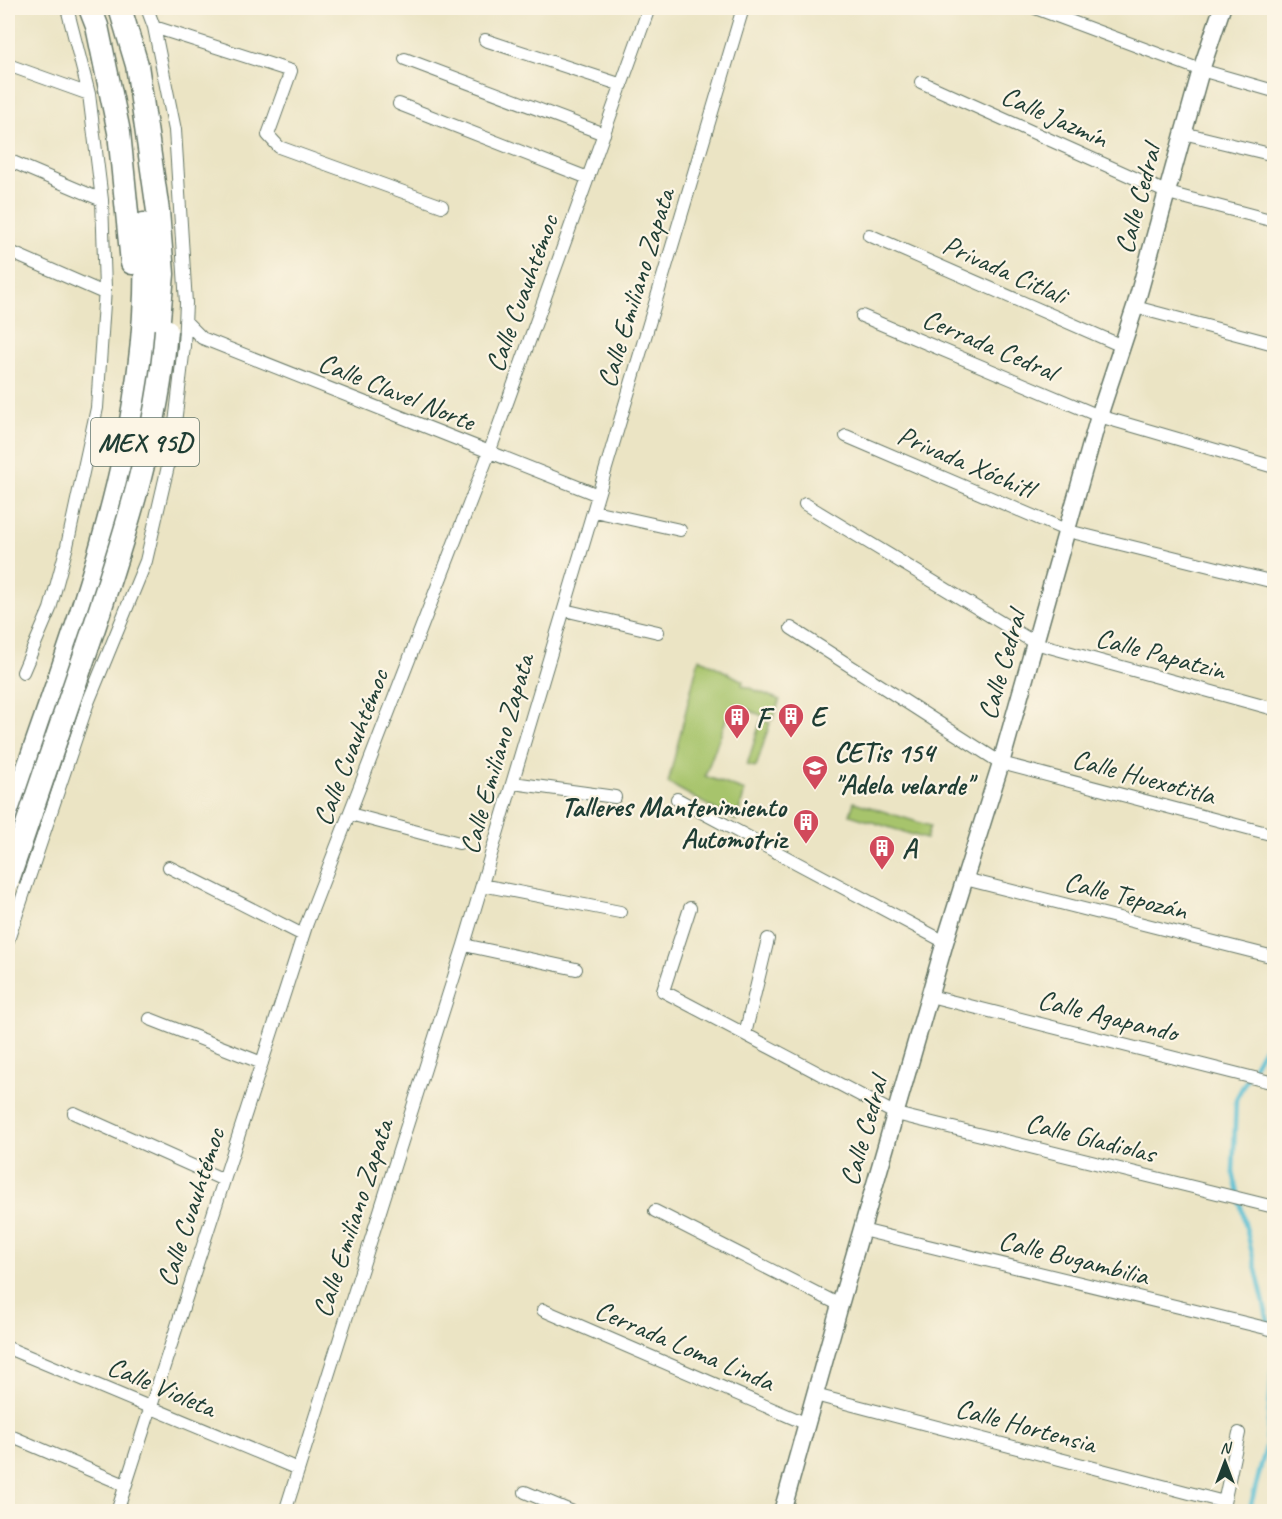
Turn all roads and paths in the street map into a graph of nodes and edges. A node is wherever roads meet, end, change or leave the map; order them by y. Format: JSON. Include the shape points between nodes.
{"nodes":[{"id":1,"x":67,"y":8,"type":"edge"},
{"id":2,"x":90,"y":8,"type":"edge"},
{"id":3,"x":109,"y":8,"type":"edge"},
{"id":4,"x":120,"y":8,"type":"edge"},
{"id":5,"x":131,"y":8,"type":"edge"},
{"id":6,"x":147,"y":8,"type":"edge"},
{"id":7,"x":650,"y":8,"type":"edge"},
{"id":8,"x":743,"y":8,"type":"edge"},
{"id":9,"x":1035,"y":8,"type":"edge"},
{"id":10,"x":1222,"y":8,"type":"edge"},
{"id":11,"x":154,"y":27,"type":"junction"},
{"id":12,"x":485,"y":40,"type":"dead end"},
{"id":13,"x":405,"y":59,"type":"dead end"},
{"id":14,"x":8,"y":65,"type":"edge"},
{"id":15,"x":1201,"y":69,"type":"junction"},
{"id":16,"x":921,"y":82,"type":"dead end"},
{"id":17,"x":622,"y":85,"type":"junction"},
{"id":18,"x":1275,"y":91,"type":"edge"},
{"id":19,"x":89,"y":94,"type":"junction"},
{"id":20,"x":399,"y":104,"type":"dead end"},
{"id":21,"x":1183,"y":133,"type":"junction"},
{"id":22,"x":604,"y":134,"type":"junction"},
{"id":23,"x":1275,"y":155,"type":"edge"},
{"id":24,"x":8,"y":160,"type":"edge"},
{"id":25,"x":588,"y":178,"type":"junction"},
{"id":26,"x":1168,"y":193,"type":"junction"},
{"id":27,"x":102,"y":200,"type":"junction"},
{"id":28,"x":442,"y":206,"type":"dead end"},
{"id":29,"x":1275,"y":221,"type":"edge"},
{"id":30,"x":869,"y":235,"type":"dead end"},
{"id":31,"x":8,"y":251,"type":"edge"},
{"id":32,"x":105,"y":293,"type":"junction"},
{"id":33,"x":1135,"y":307,"type":"junction"},
{"id":34,"x":862,"y":316,"type":"dead end"},
{"id":35,"x":185,"y":321,"type":"junction"},
{"id":36,"x":1275,"y":344,"type":"edge"},
{"id":37,"x":1122,"y":346,"type":"junction"},
{"id":38,"x":1099,"y":416,"type":"junction"},
{"id":39,"x":846,"y":436,"type":"dead end"},
{"id":40,"x":489,"y":453,"type":"junction"},
{"id":41,"x":1275,"y":467,"type":"edge"},
{"id":42,"x":598,"y":495,"type":"junction"},
{"id":43,"x":805,"y":504,"type":"dead end"},
{"id":44,"x":594,"y":511,"type":"junction"},
{"id":45,"x":680,"y":530,"type":"dead end"},
{"id":46,"x":1068,"y":531,"type":"junction"},
{"id":47,"x":1275,"y":582,"type":"edge"},
{"id":48,"x":564,"y":610,"type":"junction"},
{"id":49,"x":790,"y":628,"type":"dead end"},
{"id":50,"x":658,"y":632,"type":"dead end"},
{"id":51,"x":1035,"y":643,"type":"junction"},
{"id":52,"x":23,"y":672,"type":"dead end"},
{"id":53,"x":77,"y":701,"type":"junction"},
{"id":54,"x":1275,"y":709,"type":"edge"},
{"id":55,"x":1001,"y":763,"type":"junction"},
{"id":56,"x":513,"y":783,"type":"junction"},
{"id":57,"x":8,"y":785,"type":"edge"},
{"id":58,"x":615,"y":797,"type":"dead end"},
{"id":59,"x":677,"y":799,"type":"dead end"},
{"id":60,"x":350,"y":814,"type":"junction"},
{"id":61,"x":8,"y":825,"type":"edge"},
{"id":62,"x":1275,"y":835,"type":"edge"},
{"id":63,"x":459,"y":843,"type":"dead end"},
{"id":64,"x":8,"y":858,"type":"edge"},
{"id":65,"x":169,"y":867,"type":"dead end"},
{"id":66,"x":8,"y":879,"type":"edge"},
{"id":67,"x":965,"y":879,"type":"junction"},
{"id":68,"x":482,"y":885,"type":"junction"},
{"id":69,"x":690,"y":908,"type":"dead end"},
{"id":70,"x":620,"y":912,"type":"dead end"},
{"id":71,"x":303,"y":935,"type":"junction"},
{"id":72,"x":768,"y":939,"type":"dead end"},
{"id":73,"x":8,"y":940,"type":"edge"},
{"id":74,"x":945,"y":942,"type":"junction"},
{"id":75,"x":464,"y":945,"type":"junction"},
{"id":76,"x":1275,"y":957,"type":"edge"},
{"id":77,"x":576,"y":969,"type":"dead end"},
{"id":78,"x":930,"y":996,"type":"junction"},
{"id":79,"x":150,"y":1019,"type":"dead end"},
{"id":80,"x":745,"y":1034,"type":"junction"},
{"id":81,"x":262,"y":1063,"type":"junction"},
{"id":82,"x":1275,"y":1083,"type":"edge"},
{"id":83,"x":74,"y":1113,"type":"dead end"},
{"id":84,"x":896,"y":1114,"type":"junction"},
{"id":85,"x":224,"y":1180,"type":"junction"},
{"id":86,"x":1272,"y":1206,"type":"edge"},
{"id":87,"x":655,"y":1211,"type":"dead end"},
{"id":88,"x":862,"y":1230,"type":"junction"},
{"id":89,"x":840,"y":1305,"type":"junction"},
{"id":90,"x":543,"y":1310,"type":"dead end"},
{"id":91,"x":1275,"y":1330,"type":"edge"},
{"id":92,"x":8,"y":1348,"type":"edge"},
{"id":93,"x":815,"y":1395,"type":"junction"},
{"id":94,"x":151,"y":1407,"type":"junction"},
{"id":95,"x":807,"y":1424,"type":"junction"},
{"id":96,"x":1239,"y":1433,"type":"dead end"},
{"id":97,"x":8,"y":1434,"type":"edge"},
{"id":98,"x":298,"y":1469,"type":"junction"},
{"id":99,"x":125,"y":1485,"type":"junction"},
{"id":100,"x":525,"y":1492,"type":"dead end"},
{"id":101,"x":1223,"y":1507,"type":"edge"},
{"id":102,"x":117,"y":1512,"type":"edge"},
{"id":103,"x":285,"y":1512,"type":"edge"},
{"id":104,"x":573,"y":1512,"type":"edge"},
{"id":105,"x":782,"y":1512,"type":"edge"}],
"edges":[{"from":1,"to":19,"type":"street"},
{"from":2,"to":57,"type":"highway","number":"MEX 95D","via":[[119,132],[134,276],[129,376],[116,450],[93,541]]},
{"from":3,"to":61,"type":"highway","via":[[127,74],[140,159],[145,243],[142,346],[131,428],[112,511]]},
{"from":4,"to":53,"type":"highway","number":"MEX 95D","via":[[136,65],[158,211],[163,274],[145,442]]},
{"from":5,"to":66,"type":"highway","bridge":true,"via":[[157,122],[166,197],[169,279],[163,373],[146,461],[123,542]]},
{"from":6,"to":11,"type":"street"},
{"from":7,"to":17,"type":"street","name":"Calle Cuauhtémoc"},
{"from":8,"to":42,"type":"street","name":"Calle Emiliano Zapata"},
{"from":9,"to":15,"type":"street"},
{"from":10,"to":15,"type":"street","name":"Calle Cedral"},
{"from":11,"to":28,"type":"street","via":[[291,71],[268,135],[279,147]]},
{"from":11,"to":35,"type":"street","via":[[175,130]]},
{"from":12,"to":17,"type":"street"},
{"from":13,"to":22,"type":"street"},
{"from":14,"to":19,"type":"street"},
{"from":15,"to":18,"type":"street"},
{"from":15,"to":21,"type":"street","name":"Calle Cedral"},
{"from":16,"to":26,"type":"street","name":"Calle Jazmín"},
{"from":17,"to":22,"type":"street","name":"Calle Cuauhtémoc"},
{"from":19,"to":27,"type":"street"},
{"from":20,"to":25,"type":"street"},
{"from":21,"to":23,"type":"street"},
{"from":21,"to":26,"type":"street","name":"Calle Cedral"},
{"from":22,"to":25,"type":"street","name":"Calle Cuauhtémoc"},
{"from":24,"to":27,"type":"street"},
{"from":25,"to":40,"type":"street","name":"Calle Cuauhtémoc"},
{"from":26,"to":29,"type":"street","name":"Calle Jazmín"},
{"from":26,"to":33,"type":"street","name":"Calle Cedral"},
{"from":27,"to":32,"type":"street"},
{"from":30,"to":37,"type":"street","name":"Privada Citlali"},
{"from":31,"to":32,"type":"street"},
{"from":32,"to":52,"type":"street","via":[[97,408],[82,483],[50,609]]},
{"from":33,"to":36,"type":"street"},
{"from":33,"to":37,"type":"street","name":"Calle Cedral"},
{"from":34,"to":38,"type":"street","name":"Cerrada Cedral"},
{"from":35,"to":40,"type":"street","name":"Calle Clavel Norte","via":[[202,338]]},
{"from":35,"to":53,"type":"street","via":[[172,449],[146,561]]},
{"from":37,"to":38,"type":"street","name":"Calle Cedral"},
{"from":38,"to":41,"type":"street","name":"Cerrada Cedral"},
{"from":38,"to":46,"type":"street","name":"Calle Cedral"},
{"from":39,"to":46,"type":"street","name":"Privada Xóchitl"},
{"from":40,"to":42,"type":"street","name":"Calle Clavel Norte"},
{"from":40,"to":60,"type":"street","name":"Calle Cuauhtémoc"},
{"from":42,"to":44,"type":"street","name":"Calle Emiliano Zapata"},
{"from":43,"to":51,"type":"street","name":"Calle Papatzin"},
{"from":44,"to":45,"type":"street"},
{"from":44,"to":48,"type":"street","name":"Calle Emiliano Zapata"},
{"from":46,"to":47,"type":"street","name":"Privada Xóchitl"},
{"from":46,"to":51,"type":"street","name":"Calle Cedral"},
{"from":48,"to":50,"type":"street"},
{"from":48,"to":56,"type":"street","name":"Calle Emiliano Zapata"},
{"from":49,"to":55,"type":"street","name":"Calle Huexotitla"},
{"from":51,"to":54,"type":"street","name":"Calle Papatzin"},
{"from":51,"to":55,"type":"street","name":"Calle Cedral"},
{"from":53,"to":64,"type":"highway","number":"MEX 95D"},
{"from":53,"to":73,"type":"street"},
{"from":55,"to":62,"type":"street","name":"Calle Huexotitla"},
{"from":55,"to":67,"type":"street","name":"Calle Cedral"},
{"from":56,"to":58,"type":"street"},
{"from":56,"to":68,"type":"street","name":"Calle Emiliano Zapata"},
{"from":59,"to":74,"type":"street"},
{"from":60,"to":63,"type":"street"},
{"from":60,"to":71,"type":"street","name":"Calle Cuauhtémoc"},
{"from":65,"to":71,"type":"street"},
{"from":67,"to":74,"type":"street","name":"Calle Cedral"},
{"from":67,"to":76,"type":"street","name":"Calle Tepozán"},
{"from":68,"to":70,"type":"street"},
{"from":68,"to":75,"type":"street","name":"Calle Emiliano Zapata"},
{"from":69,"to":80,"type":"street","name":"Calle Gladiolas","via":[[663,991]]},
{"from":71,"to":81,"type":"street","name":"Calle Cuauhtémoc"},
{"from":72,"to":80,"type":"street"},
{"from":74,"to":78,"type":"street","name":"Calle Cedral"},
{"from":75,"to":77,"type":"street"},
{"from":75,"to":98,"type":"street","name":"Calle Emiliano Zapata"},
{"from":78,"to":82,"type":"street","name":"Calle Agapando"},
{"from":78,"to":84,"type":"street","name":"Calle Cedral"},
{"from":79,"to":81,"type":"street"},
{"from":80,"to":84,"type":"street","name":"Calle Gladiolas"},
{"from":81,"to":85,"type":"street","name":"Calle Cuauhtémoc"},
{"from":83,"to":85,"type":"street"},
{"from":84,"to":86,"type":"street","name":"Calle Gladiolas"},
{"from":84,"to":88,"type":"street","name":"Calle Cedral"},
{"from":85,"to":94,"type":"street","name":"Calle Cuauhtémoc"},
{"from":87,"to":89,"type":"street"},
{"from":88,"to":89,"type":"street","name":"Calle Cedral"},
{"from":88,"to":91,"type":"street","name":"Calle Bugambilia"},
{"from":89,"to":93,"type":"street","name":"Calle Cedral"},
{"from":90,"to":95,"type":"street","name":"Cerrada Loma Linda"},
{"from":92,"to":94,"type":"street","name":"Calle Violeta"},
{"from":93,"to":95,"type":"street","name":"Calle Cedral"},
{"from":93,"to":101,"type":"street","name":"Calle Hortensia"},
{"from":94,"to":98,"type":"street","name":"Calle Violeta"},
{"from":94,"to":99,"type":"street","name":"Calle Cuauhtémoc"},
{"from":95,"to":105,"type":"street","name":"Calle Cedral"},
{"from":96,"to":101,"type":"street"},
{"from":97,"to":99,"type":"street"},
{"from":98,"to":103,"type":"street","name":"Calle Emiliano Zapata"},
{"from":99,"to":102,"type":"street","name":"Calle Cuauhtémoc"},
{"from":100,"to":104,"type":"street"}]}
